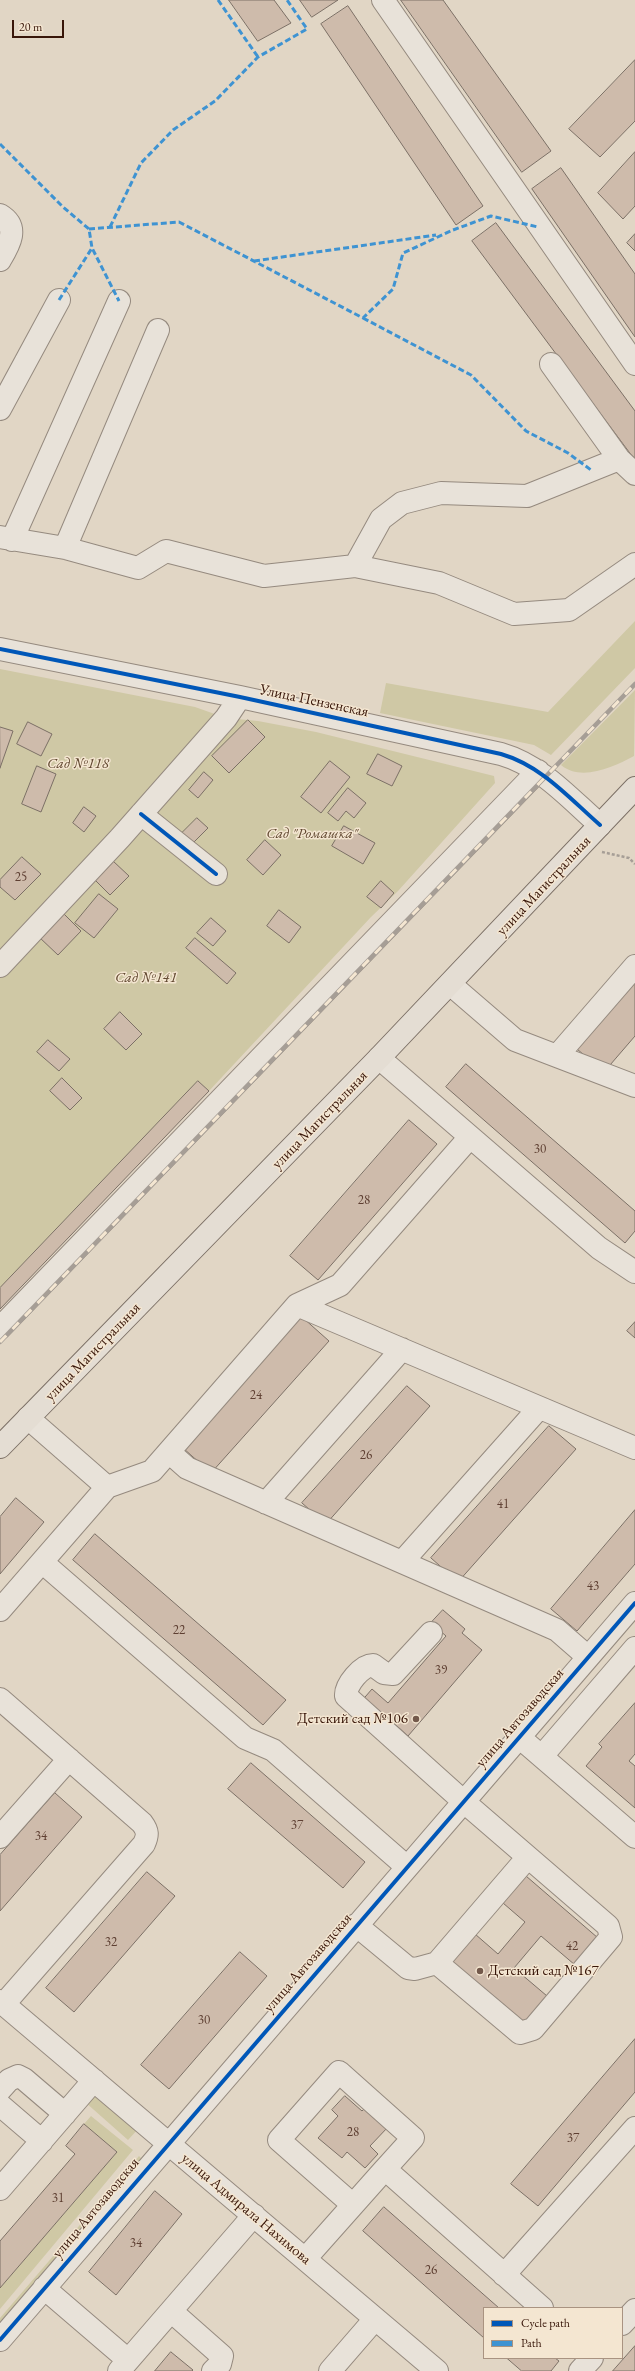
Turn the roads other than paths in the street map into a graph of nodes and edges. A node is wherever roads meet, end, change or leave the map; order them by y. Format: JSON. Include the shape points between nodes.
{"nodes":[{"id":1,"x":383,"y":0,"type":"edge"},
{"id":2,"x":0,"y":216,"type":"edge"},
{"id":3,"x":0,"y":260,"type":"edge"},
{"id":4,"x":59,"y":300,"type":"dead end"},
{"id":5,"x":119,"y":301,"type":"dead end"},
{"id":6,"x":158,"y":330,"type":"dead end"},
{"id":7,"x":551,"y":364,"type":"dead end"},
{"id":8,"x":635,"y":364,"type":"edge"},
{"id":9,"x":0,"y":409,"type":"edge"},
{"id":10,"x":619,"y":459,"type":"junction"},
{"id":11,"x":635,"y":474,"type":"edge"},
{"id":12,"x":6,"y":538,"type":"edge"},
{"id":13,"x":66,"y":548,"type":"junction"},
{"id":14,"x":635,"y":564,"type":"edge"},
{"id":15,"x":356,"y":566,"type":"junction"},
{"id":16,"x":0,"y":649,"type":"edge"},
{"id":17,"x":240,"y":697,"type":"junction"},
{"id":18,"x":538,"y":771,"type":"junction"},
{"id":19,"x":635,"y":788,"type":"edge"},
{"id":20,"x":141,"y":814,"type":"junction"},
{"id":21,"x":600,"y":825,"type":"junction"},
{"id":22,"x":216,"y":874,"type":"dead end"},
{"id":23,"x":0,"y":966,"type":"edge"},
{"id":24,"x":635,"y":966,"type":"edge"},
{"id":25,"x":450,"y":984,"type":"junction"},
{"id":26,"x":557,"y":1056,"type":"junction"},
{"id":27,"x":379,"y":1058,"type":"junction"},
{"id":28,"x":635,"y":1086,"type":"edge"},
{"id":29,"x":470,"y":1137,"type":"junction"},
{"id":30,"x":635,"y":1272,"type":"edge"},
{"id":31,"x":297,"y":1305,"type":"junction"},
{"id":32,"x":0,"y":1328,"type":"edge"},
{"id":33,"x":402,"y":1349,"type":"junction"},
{"id":34,"x":539,"y":1408,"type":"junction"},
{"id":35,"x":28,"y":1418,"type":"junction"},
{"id":36,"x":0,"y":1447,"type":"edge"},
{"id":37,"x":635,"y":1448,"type":"edge"},
{"id":38,"x":169,"y":1452,"type":"junction"},
{"id":39,"x":107,"y":1487,"type":"junction"},
{"id":40,"x":266,"y":1503,"type":"junction"},
{"id":41,"x":42,"y":1562,"type":"junction"},
{"id":42,"x":402,"y":1562,"type":"junction"},
{"id":43,"x":635,"y":1603,"type":"edge"},
{"id":44,"x":0,"y":1610,"type":"edge"},
{"id":45,"x":431,"y":1632,"type":"dead end"},
{"id":46,"x":635,"y":1648,"type":"edge"},
{"id":47,"x":588,"y":1656,"type":"junction"},
{"id":48,"x":0,"y":1699,"type":"edge"},
{"id":49,"x":519,"y":1737,"type":"junction"},
{"id":50,"x":542,"y":1756,"type":"junction"},
{"id":51,"x":68,"y":1759,"type":"junction"},
{"id":52,"x":463,"y":1801,"type":"junction"},
{"id":53,"x":0,"y":1837,"type":"edge"},
{"id":54,"x":635,"y":1837,"type":"edge"},
{"id":55,"x":528,"y":1857,"type":"junction"},
{"id":56,"x":407,"y":1866,"type":"junction"},
{"id":57,"x":356,"y":1925,"type":"junction"},
{"id":58,"x":436,"y":1963,"type":"junction"},
{"id":59,"x":2,"y":2003,"type":"edge"},
{"id":60,"x":94,"y":2080,"type":"junction"},
{"id":61,"x":0,"y":2090,"type":"edge"},
{"id":62,"x":0,"y":2105,"type":"edge"},
{"id":63,"x":65,"y":2114,"type":"junction"},
{"id":64,"x":635,"y":2128,"type":"edge"},
{"id":65,"x":42,"y":2141,"type":"junction"},
{"id":66,"x":168,"y":2142,"type":"junction"},
{"id":67,"x":385,"y":2169,"type":"junction"},
{"id":68,"x":0,"y":2189,"type":"edge"},
{"id":69,"x":352,"y":2206,"type":"junction"},
{"id":70,"x":254,"y":2215,"type":"junction"},
{"id":71,"x":305,"y":2259,"type":"junction"},
{"id":72,"x":504,"y":2275,"type":"junction"},
{"id":73,"x":44,"y":2288,"type":"junction"},
{"id":74,"x":541,"y":2307,"type":"edge"},
{"id":75,"x":635,"y":2310,"type":"edge"},
{"id":76,"x":171,"y":2311,"type":"junction"},
{"id":77,"x":375,"y":2319,"type":"junction"},
{"id":78,"x":623,"y":2323,"type":"edge"},
{"id":79,"x":0,"y":2340,"type":"edge"},
{"id":80,"x":591,"y":2359,"type":"edge"},
{"id":81,"x":123,"y":2365,"type":"edge"},
{"id":82,"x":325,"y":2367,"type":"edge"},
{"id":83,"x":220,"y":2369,"type":"edge"},
{"id":84,"x":437,"y":2371,"type":"edge"},
{"id":85,"x":580,"y":2371,"type":"edge"}],
"edges":[{"from":1,"to":8,"type":"street"},
{"from":2,"to":3,"type":"street","via":[[10,225],[12,234]]},
{"from":4,"to":9,"type":"street"},
{"from":5,"to":12,"type":"street"},
{"from":6,"to":13,"type":"street"},
{"from":7,"to":10,"type":"street"},
{"from":10,"to":11,"type":"street"},
{"from":10,"to":15,"type":"street","via":[[527,496],[441,493],[402,503],[381,519]]},
{"from":12,"to":13,"type":"street"},
{"from":13,"to":15,"type":"street","via":[[138,568],[166,551],[264,576]]},
{"from":14,"to":15,"type":"street","via":[[569,610],[514,614],[439,583]]},
{"from":16,"to":17,"type":"street","name":"Улица Пензенская"},
{"from":17,"to":18,"type":"street","name":"Улица Пензенская","via":[[502,754]]},
{"from":17,"to":20,"type":"street","via":[[226,718]]},
{"from":18,"to":21,"type":"street","name":"Улица Пензенская"},
{"from":18,"to":32,"type":"street"},
{"from":19,"to":21,"type":"main road","name":"улица Магистральная"},
{"from":20,"to":22,"type":"street"},
{"from":20,"to":23,"type":"street"},
{"from":21,"to":25,"type":"main road","name":"улица Магистральная"},
{"from":24,"to":26,"type":"street"},
{"from":25,"to":26,"type":"street","via":[[515,1040]]},
{"from":25,"to":27,"type":"main road","name":"улица Магистральная"},
{"from":26,"to":28,"type":"street"},
{"from":27,"to":29,"type":"street"},
{"from":27,"to":35,"type":"main road","name":"улица Магистральная"},
{"from":29,"to":30,"type":"street","via":[[599,1248]]},
{"from":29,"to":31,"type":"street","via":[[340,1286]]},
{"from":31,"to":33,"type":"street"},
{"from":31,"to":38,"type":"street"},
{"from":33,"to":34,"type":"street"},
{"from":33,"to":40,"type":"street"},
{"from":34,"to":37,"type":"street"},
{"from":34,"to":42,"type":"street"},
{"from":35,"to":36,"type":"main road","name":"улица Магистральная"},
{"from":35,"to":39,"type":"street"},
{"from":38,"to":39,"type":"street","via":[[152,1471]]},
{"from":38,"to":40,"type":"street","via":[[187,1468]]},
{"from":39,"to":41,"type":"street"},
{"from":40,"to":42,"type":"street"},
{"from":41,"to":44,"type":"street"},
{"from":41,"to":56,"type":"street","via":[[245,1738],[273,1750]]},
{"from":42,"to":47,"type":"street","via":[[558,1630]]},
{"from":43,"to":47,"type":"street","name":"улица Автозаводская"},
{"from":45,"to":52,"type":"street","via":[[393,1674],[384,1673],[373,1665],[365,1667],[349,1686],[346,1696]]},
{"from":46,"to":50,"type":"street"},
{"from":47,"to":49,"type":"street","name":"улица Автозаводская"},
{"from":48,"to":51,"type":"street"},
{"from":49,"to":50,"type":"street"},
{"from":49,"to":52,"type":"street","name":"улица Автозаводская"},
{"from":50,"to":54,"type":"street"},
{"from":51,"to":53,"type":"street"},
{"from":51,"to":59,"type":"street","via":[[142,1823],[147,1829],[148,1837]]},
{"from":52,"to":55,"type":"street"},
{"from":52,"to":56,"type":"street","name":"улица Автозаводская"},
{"from":55,"to":58,"type":"street"},
{"from":55,"to":58,"type":"street","via":[[611,1931],[608,1942],[533,2029],[520,2033]]},
{"from":56,"to":57,"type":"street","name":"улица Автозаводская"},
{"from":57,"to":58,"type":"street","via":[[408,1968],[415,1969]]},
{"from":57,"to":66,"type":"street","name":"улица Автозаводская"},
{"from":59,"to":60,"type":"street","name":"улица Адмирала Нахимова"},
{"from":60,"to":63,"type":"street"},
{"from":60,"to":66,"type":"street","name":"улица Адмирала Нахимова"},
{"from":61,"to":63,"type":"street","via":[[9,2080],[18,2076]]},
{"from":62,"to":65,"type":"street"},
{"from":63,"to":65,"type":"street"},
{"from":64,"to":72,"type":"street"},
{"from":65,"to":68,"type":"street"},
{"from":66,"to":70,"type":"street","name":"улица Адмирала Нахимова"},
{"from":66,"to":73,"type":"street","name":"улица Автозаводская"},
{"from":67,"to":69,"type":"street"},
{"from":67,"to":69,"type":"street","via":[[413,2138],[340,2072],[279,2140]]},
{"from":67,"to":72,"type":"street"},
{"from":69,"to":71,"type":"street"},
{"from":70,"to":71,"type":"street","name":"улица Адмирала Нахимова"},
{"from":70,"to":76,"type":"street"},
{"from":71,"to":77,"type":"street","name":"улица Адмирала Нахимова"},
{"from":72,"to":74,"type":"street"},
{"from":73,"to":79,"type":"street","name":"улица Автозаводская"},
{"from":73,"to":81,"type":"street"},
{"from":75,"to":78,"type":"street"},
{"from":76,"to":81,"type":"street"},
{"from":76,"to":83,"type":"street","via":[[219,2352],[222,2356]]},
{"from":77,"to":82,"type":"street"},
{"from":77,"to":84,"type":"street","name":"улица Адмирала Нахимова"},
{"from":80,"to":85,"type":"street"}]}
